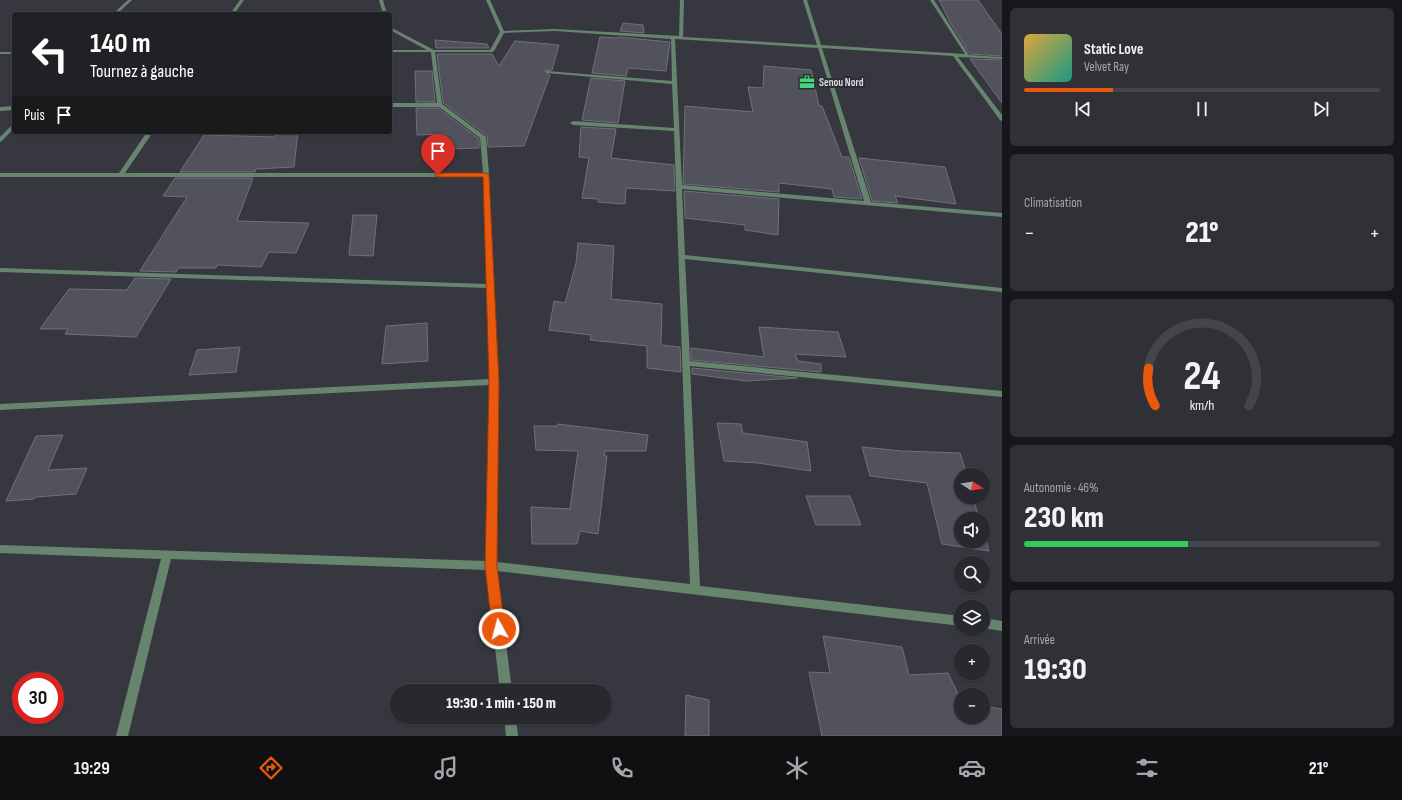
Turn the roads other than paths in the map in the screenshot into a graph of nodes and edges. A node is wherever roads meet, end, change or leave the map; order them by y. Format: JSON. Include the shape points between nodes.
{"nodes":[{"id":1,"x":130,"y":0,"type":"edge"},
{"id":2,"x":242,"y":0,"type":"edge"},
{"id":3,"x":381,"y":0,"type":"edge"},
{"id":4,"x":488,"y":0,"type":"edge"},
{"id":5,"x":682,"y":0,"type":"edge"},
{"id":6,"x":805,"y":0,"type":"edge"},
{"id":7,"x":932,"y":0,"type":"edge"},
{"id":8,"x":117,"y":12,"type":"edge"},
{"id":9,"x":233,"y":12,"type":"edge"},
{"id":10,"x":384,"y":12,"type":"edge"},
{"id":11,"x":392,"y":29,"type":"edge"},
{"id":12,"x":502,"y":32,"type":"junction"},
{"id":13,"x":673,"y":37,"type":"junction"},
{"id":14,"x":681,"y":38,"type":"junction"},
{"id":15,"x":819,"y":46,"type":"junction"},
{"id":16,"x":392,"y":51,"type":"edge"},
{"id":17,"x":433,"y":51,"type":"junction"},
{"id":18,"x":12,"y":53,"type":"edge"},
{"id":19,"x":0,"y":54,"type":"edge"},
{"id":20,"x":954,"y":55,"type":"junction"},
{"id":21,"x":968,"y":56,"type":"junction"},
{"id":22,"x":1002,"y":58,"type":"edge"},
{"id":23,"x":547,"y":72,"type":"dead end"},
{"id":24,"x":674,"y":83,"type":"junction"},
{"id":25,"x":392,"y":105,"type":"edge"},
{"id":26,"x":440,"y":105,"type":"junction"},
{"id":27,"x":12,"y":108,"type":"edge"},
{"id":28,"x":0,"y":109,"type":"edge"},
{"id":29,"x":1002,"y":119,"type":"edge"},
{"id":30,"x":573,"y":123,"type":"dead end"},
{"id":31,"x":12,"y":127,"type":"edge"},
{"id":32,"x":676,"y":130,"type":"junction"},
{"id":33,"x":149,"y":134,"type":"edge"},
{"id":34,"x":0,"y":140,"type":"edge"},
{"id":35,"x":0,"y":175,"type":"edge"},
{"id":36,"x":121,"y":175,"type":"junction"},
{"id":37,"x":486,"y":175,"type":"junction"},
{"id":38,"x":679,"y":187,"type":"junction"},
{"id":39,"x":868,"y":203,"type":"junction"},
{"id":40,"x":1002,"y":215,"type":"edge"},
{"id":41,"x":682,"y":257,"type":"junction"},
{"id":42,"x":0,"y":270,"type":"edge"},
{"id":43,"x":490,"y":286,"type":"junction"},
{"id":44,"x":1002,"y":290,"type":"edge"},
{"id":45,"x":686,"y":363,"type":"junction"},
{"id":46,"x":494,"y":382,"type":"junction"},
{"id":47,"x":1002,"y":394,"type":"edge"},
{"id":48,"x":0,"y":407,"type":"edge"},
{"id":49,"x":0,"y":549,"type":"edge"},
{"id":50,"x":167,"y":555,"type":"junction"},
{"id":51,"x":491,"y":566,"type":"junction"},
{"id":52,"x":695,"y":590,"type":"junction"},
{"id":53,"x":954,"y":620,"type":"edge"},
{"id":54,"x":990,"y":625,"type":"edge"},
{"id":55,"x":1002,"y":626,"type":"edge"},
{"id":56,"x":505,"y":684,"type":"edge"},
{"id":57,"x":511,"y":724,"type":"edge"},
{"id":58,"x":122,"y":736,"type":"edge"},
{"id":59,"x":512,"y":736,"type":"edge"}],
"edges":[{"from":1,"to":8,"type":"street"},
{"from":2,"to":9,"type":"street"},
{"from":3,"to":10,"type":"street"},
{"from":4,"to":12,"type":"street"},
{"from":5,"to":14,"type":"street"},
{"from":6,"to":15,"type":"street"},
{"from":7,"to":21,"type":"street"},
{"from":11,"to":17,"type":"street"},
{"from":12,"to":13,"type":"street","via":[[555,30]]},
{"from":12,"to":17,"type":"street","via":[[492,51]]},
{"from":13,"to":14,"type":"street"},
{"from":13,"to":24,"type":"street"},
{"from":14,"to":15,"type":"street"},
{"from":15,"to":20,"type":"street"},
{"from":15,"to":39,"type":"street"},
{"from":16,"to":17,"type":"street"},
{"from":17,"to":26,"type":"street"},
{"from":18,"to":19,"type":"street"},
{"from":20,"to":21,"type":"street"},
{"from":20,"to":29,"type":"street"},
{"from":21,"to":22,"type":"street"},
{"from":23,"to":24,"type":"street"},
{"from":24,"to":32,"type":"street"},
{"from":25,"to":26,"type":"street"},
{"from":26,"to":37,"type":"street","via":[[483,137]]},
{"from":27,"to":28,"type":"street"},
{"from":30,"to":32,"type":"street"},
{"from":31,"to":34,"type":"street"},
{"from":32,"to":38,"type":"street"},
{"from":33,"to":36,"type":"street"},
{"from":35,"to":36,"type":"street"},
{"from":36,"to":37,"type":"street"},
{"from":37,"to":43,"type":"street"},
{"from":38,"to":39,"type":"street"},
{"from":38,"to":41,"type":"street"},
{"from":39,"to":40,"type":"street"},
{"from":41,"to":44,"type":"street"},
{"from":41,"to":45,"type":"street"},
{"from":42,"to":43,"type":"street"},
{"from":43,"to":46,"type":"street"},
{"from":45,"to":47,"type":"street"},
{"from":45,"to":52,"type":"street"},
{"from":46,"to":48,"type":"street"},
{"from":46,"to":51,"type":"street"},
{"from":49,"to":50,"type":"street"},
{"from":50,"to":51,"type":"street"},
{"from":50,"to":58,"type":"street"},
{"from":51,"to":52,"type":"street"},
{"from":51,"to":56,"type":"street"},
{"from":52,"to":53,"type":"street"},
{"from":54,"to":55,"type":"street"},
{"from":57,"to":59,"type":"street"}]}
